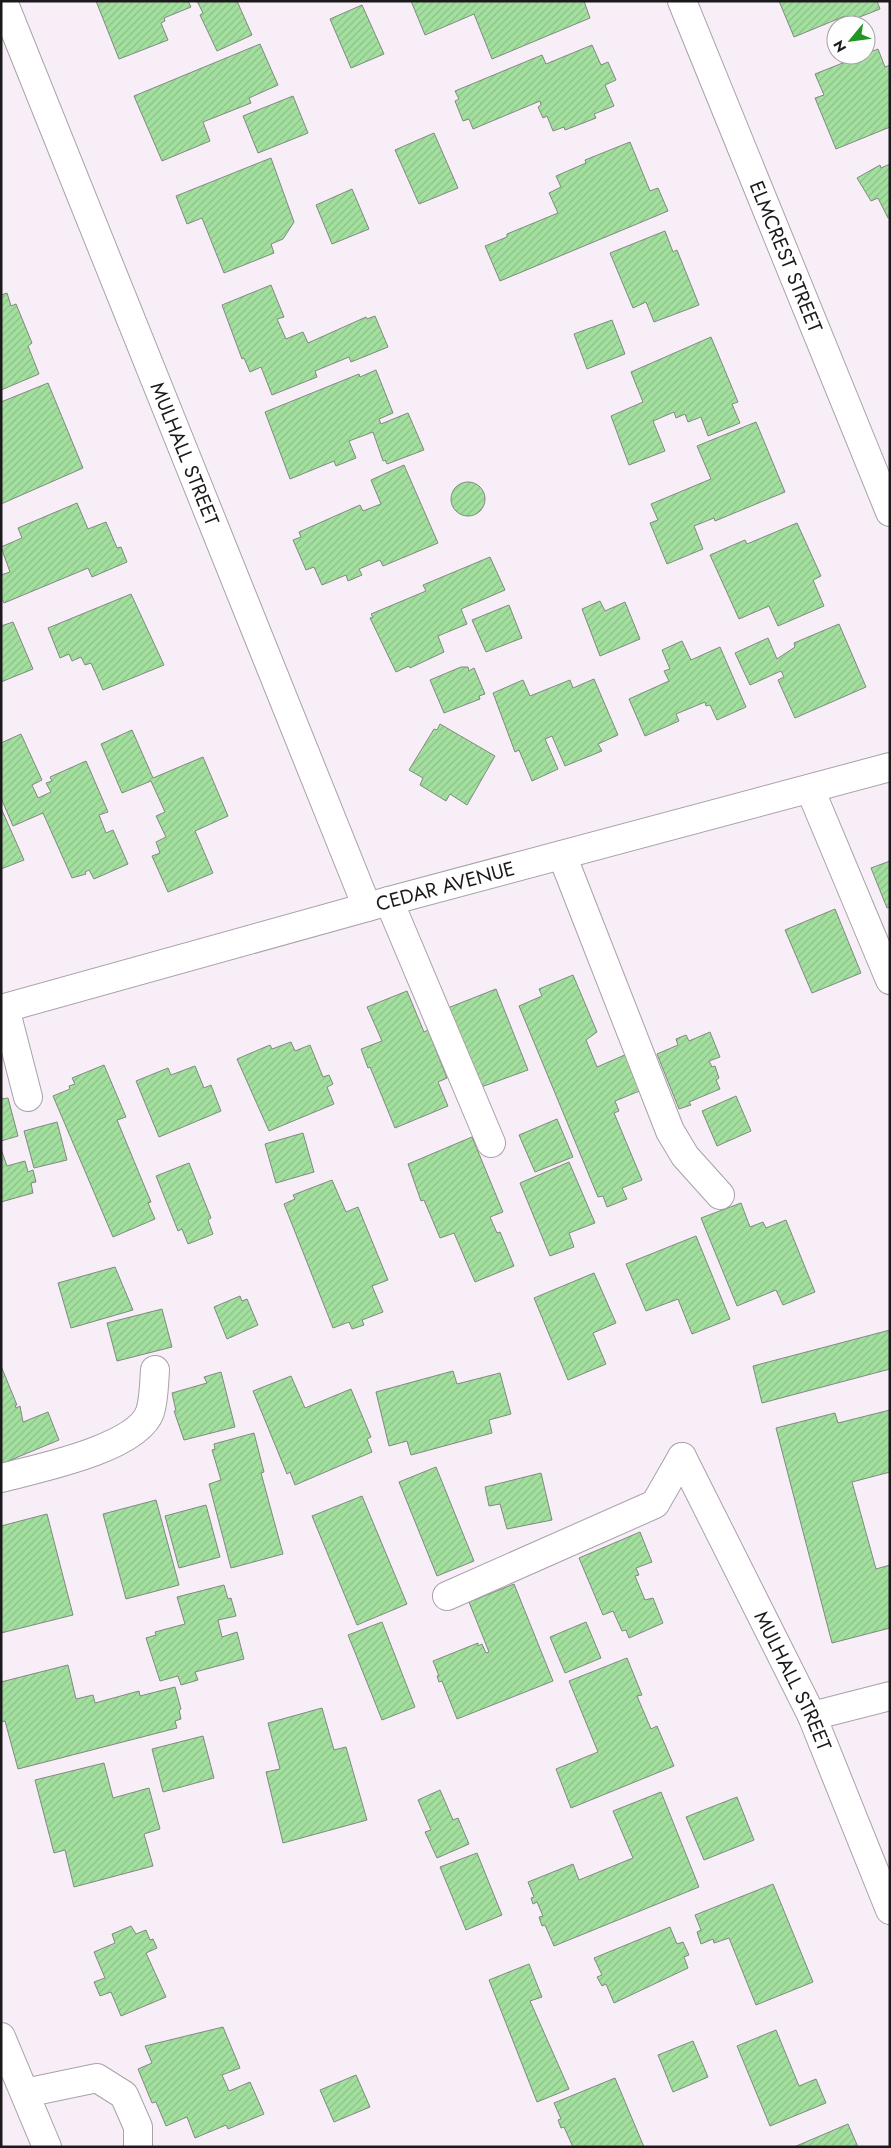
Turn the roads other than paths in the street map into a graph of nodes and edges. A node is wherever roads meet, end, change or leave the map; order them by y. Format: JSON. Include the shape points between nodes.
{"nodes":[{"id":1,"x":3,"y":1,"type":"edge"},
{"id":2,"x":682,"y":1,"type":"edge"},
{"id":3,"x":890,"y":512,"type":"edge"},
{"id":4,"x":890,"y":768,"type":"edge"},
{"id":5,"x":810,"y":789,"type":"junction"},
{"id":6,"x":562,"y":854,"type":"junction"},
{"id":7,"x":378,"y":904,"type":"junction"},
{"id":8,"x":890,"y":980,"type":"edge"},
{"id":9,"x":3,"y":1008,"type":"edge"},
{"id":10,"x":28,"y":1097,"type":"dead end"},
{"id":11,"x":491,"y":1143,"type":"dead end"},
{"id":12,"x":720,"y":1195,"type":"dead end"},
{"id":13,"x":155,"y":1370,"type":"dead end"},
{"id":14,"x":1,"y":1478,"type":"edge"},
{"id":15,"x":447,"y":1596,"type":"dead end"},
{"id":16,"x":890,"y":1696,"type":"edge"},
{"id":17,"x":812,"y":1716,"type":"junction"},
{"id":18,"x":890,"y":1910,"type":"edge"},
{"id":19,"x":1,"y":2037,"type":"edge"},
{"id":20,"x":24,"y":2093,"type":"junction"},
{"id":21,"x":47,"y":2147,"type":"edge"},
{"id":22,"x":138,"y":2147,"type":"edge"}],
"edges":[{"from":1,"to":7,"type":"street","name":"MULHALL STREET"},
{"from":2,"to":3,"type":"street","name":"ELMCREST STREET"},
{"from":4,"to":5,"type":"street","name":"CEDAR AVENUE"},
{"from":5,"to":6,"type":"street","name":"CEDAR AVENUE"},
{"from":5,"to":8,"type":"street"},
{"from":6,"to":7,"type":"street","name":"CEDAR AVENUE"},
{"from":6,"to":12,"type":"street","via":[[670,1131],[685,1156]]},
{"from":7,"to":9,"type":"street","name":"CEDAR AVENUE"},
{"from":7,"to":11,"type":"street","name":"MULHALL STREET"},
{"from":9,"to":10,"type":"street"},
{"from":13,"to":14,"type":"street","via":[[150,1414],[135,1431],[95,1452]]},
{"from":15,"to":17,"type":"street","name":"MULHALL STREET","via":[[655,1504],[682,1457]]},
{"from":16,"to":17,"type":"street"},
{"from":17,"to":18,"type":"street","name":"MULHALL STREET"},
{"from":19,"to":20,"type":"street"},
{"from":20,"to":21,"type":"street"},
{"from":20,"to":22,"type":"street","via":[[97,2078],[124,2095],[138,2127]]}]}
